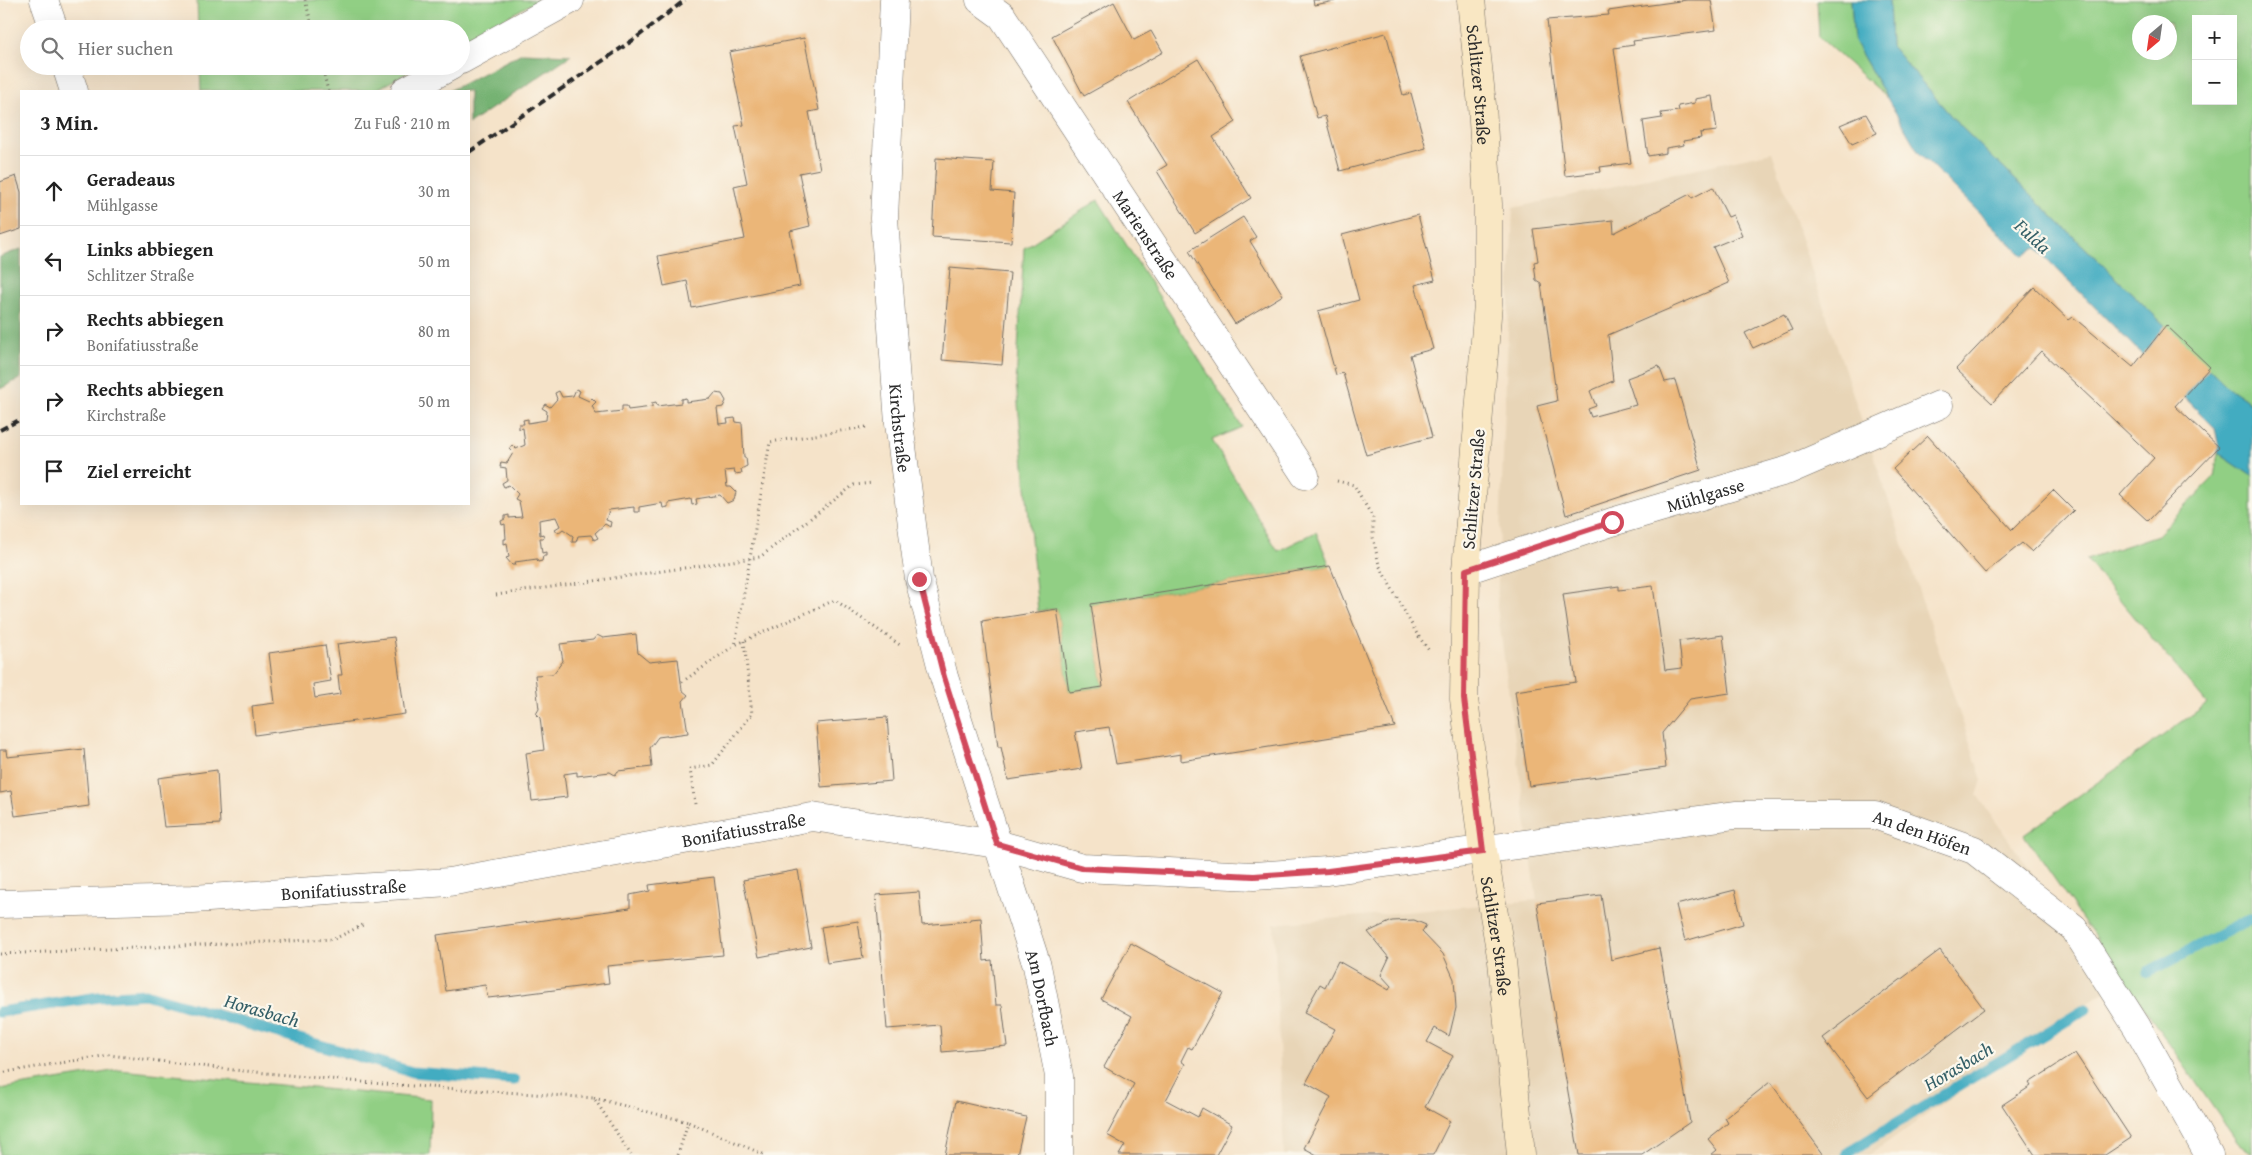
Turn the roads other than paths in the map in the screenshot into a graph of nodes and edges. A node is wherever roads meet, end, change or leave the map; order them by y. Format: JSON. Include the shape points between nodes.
{"nodes":[{"id":1,"x":44,"y":0,"type":"edge"},
{"id":2,"x":570,"y":0,"type":"edge"},
{"id":3,"x":894,"y":0,"type":"edge"},
{"id":4,"x":980,"y":0,"type":"edge"},
{"id":5,"x":1471,"y":0,"type":"edge"},
{"id":6,"x":51,"y":20,"type":"edge"},
{"id":7,"x":470,"y":55,"type":"edge"},
{"id":8,"x":69,"y":75,"type":"edge"},
{"id":9,"x":435,"y":75,"type":"edge"},
{"id":10,"x":74,"y":90,"type":"edge"},
{"id":11,"x":408,"y":90,"type":"edge"},
{"id":12,"x":1939,"y":405,"type":"dead end"},
{"id":13,"x":1305,"y":475,"type":"road end"},
{"id":14,"x":1466,"y":570,"type":"junction"},
{"id":15,"x":997,"y":844,"type":"junction"},
{"id":16,"x":1483,"y":851,"type":"junction"},
{"id":17,"x":0,"y":904,"type":"edge"},
{"id":18,"x":1059,"y":1155,"type":"edge"},
{"id":19,"x":1521,"y":1155,"type":"edge"},
{"id":20,"x":2209,"y":1155,"type":"edge"}],
"edges":[{"from":1,"to":6,"type":"street"},
{"from":2,"to":7,"type":"street"},
{"from":3,"to":15,"type":"street","name":"Kirchstraße","via":[[884,218],[899,423],[919,579],[944,677]]},
{"from":4,"to":13,"type":"street","name":"Marienstraße","via":[[1002,16]]},
{"from":5,"to":14,"type":"main road","name":"Schlitzer Straße","via":[[1486,164],[1488,304]]},
{"from":8,"to":10,"type":"street"},
{"from":9,"to":11,"type":"street"},
{"from":12,"to":14,"type":"street","name":"Mühlgasse","via":[[1789,470],[1612,522]]},
{"from":14,"to":16,"type":"main road","name":"Schlitzer Straße","via":[[1464,699]]},
{"from":15,"to":16,"type":"street","name":"Bonifatiusstraße","via":[[1082,868],[1254,876],[1328,871]]},
{"from":15,"to":17,"type":"street","name":"Bonifatiusstraße","via":[[812,817],[449,882],[193,899]]},
{"from":15,"to":18,"type":"street","name":"Am Dorfbach","via":[[1037,966],[1057,1067]]},
{"from":16,"to":19,"type":"main road","name":"Schlitzer Straße","via":[[1502,961]]},
{"from":16,"to":20,"type":"street","name":"An den Höfen","via":[[1735,815],[1876,815],[1974,850],[2074,928],[2137,1027]]}]}
